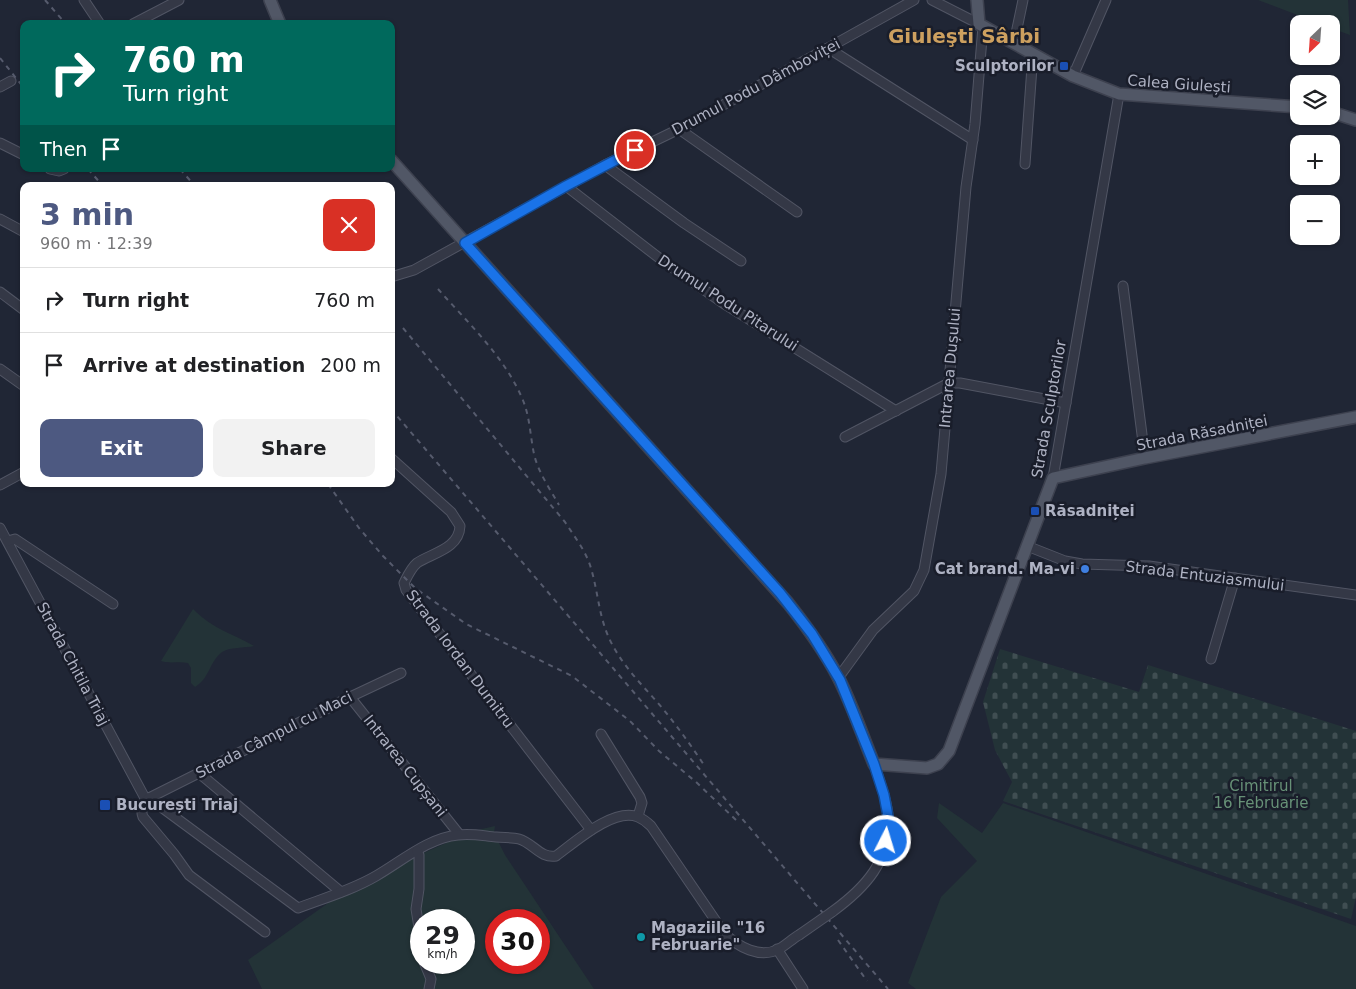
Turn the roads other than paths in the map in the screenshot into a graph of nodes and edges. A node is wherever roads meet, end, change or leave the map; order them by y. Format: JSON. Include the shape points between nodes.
{"nodes":[{"id":1,"x":84,"y":0,"type":"edge"},
{"id":2,"x":179,"y":0,"type":"edge"},
{"id":3,"x":270,"y":0,"type":"edge"},
{"id":4,"x":914,"y":0,"type":"edge"},
{"id":5,"x":932,"y":0,"type":"edge"},
{"id":6,"x":977,"y":0,"type":"edge"},
{"id":7,"x":1023,"y":0,"type":"edge"},
{"id":8,"x":1106,"y":0,"type":"edge"},
{"id":9,"x":97,"y":20,"type":"edge"},
{"id":10,"x":149,"y":20,"type":"edge"},
{"id":11,"x":278,"y":20,"type":"edge"},
{"id":12,"x":981,"y":25,"type":"junction"},
{"id":13,"x":1014,"y":43,"type":"junction"},
{"id":14,"x":828,"y":48,"type":"junction"},
{"id":15,"x":1033,"y":53,"type":"junction"},
{"id":16,"x":1073,"y":76,"type":"junction"},
{"id":17,"x":11,"y":81,"type":"dead end"},
{"id":18,"x":0,"y":87,"type":"edge"},
{"id":19,"x":1119,"y":94,"type":"junction"},
{"id":20,"x":1290,"y":106,"type":"edge"},
{"id":21,"x":1340,"y":115,"type":"edge"},
{"id":22,"x":1356,"y":120,"type":"edge"},
{"id":23,"x":679,"y":129,"type":"junction"},
{"id":24,"x":973,"y":140,"type":"junction"},
{"id":25,"x":0,"y":143,"type":"edge"},
{"id":26,"x":20,"y":153,"type":"edge"},
{"id":27,"x":395,"y":164,"type":"edge"},
{"id":28,"x":1025,"y":164,"type":"dead end"},
{"id":29,"x":605,"y":165,"type":"junction"},
{"id":30,"x":566,"y":186,"type":"junction"},
{"id":31,"x":797,"y":212,"type":"dead end"},
{"id":32,"x":0,"y":219,"type":"edge"},
{"id":33,"x":20,"y":230,"type":"edge"},
{"id":34,"x":465,"y":243,"type":"junction"},
{"id":35,"x":741,"y":261,"type":"dead end"},
{"id":36,"x":395,"y":276,"type":"edge"},
{"id":37,"x":1123,"y":286,"type":"dead end"},
{"id":38,"x":0,"y":292,"type":"edge"},
{"id":39,"x":20,"y":307,"type":"edge"},
{"id":40,"x":0,"y":369,"type":"edge"},
{"id":41,"x":20,"y":383,"type":"edge"},
{"id":42,"x":949,"y":383,"type":"junction"},
{"id":43,"x":1066,"y":403,"type":"junction"},
{"id":44,"x":896,"y":411,"type":"junction"},
{"id":45,"x":1356,"y":417,"type":"edge"},
{"id":46,"x":845,"y":437,"type":"dead end"},
{"id":47,"x":1145,"y":458,"type":"junction"},
{"id":48,"x":395,"y":462,"type":"edge"},
{"id":49,"x":20,"y":474,"type":"edge"},
{"id":50,"x":1053,"y":478,"type":"junction"},
{"id":51,"x":0,"y":485,"type":"edge"},
{"id":52,"x":0,"y":528,"type":"edge"},
{"id":53,"x":8,"y":541,"type":"junction"},
{"id":54,"x":1026,"y":546,"type":"junction"},
{"id":55,"x":1235,"y":578,"type":"junction"},
{"id":56,"x":1356,"y":595,"type":"edge"},
{"id":57,"x":113,"y":604,"type":"dead end"},
{"id":58,"x":1212,"y":659,"type":"dead end"},
{"id":59,"x":401,"y":673,"type":"dead end"},
{"id":60,"x":840,"y":680,"type":"junction"},
{"id":61,"x":350,"y":697,"type":"junction"},
{"id":62,"x":601,"y":734,"type":"dead end"},
{"id":63,"x":874,"y":764,"type":"junction"},
{"id":64,"x":199,"y":773,"type":"junction"},
{"id":65,"x":148,"y":799,"type":"junction"},
{"id":66,"x":638,"y":816,"type":"junction"},
{"id":67,"x":592,"y":830,"type":"junction"},
{"id":68,"x":459,"y":834,"type":"junction"},
{"id":69,"x":417,"y":851,"type":"junction"},
{"id":70,"x":341,"y":892,"type":"junction"},
{"id":71,"x":416,"y":909,"type":"edge"},
{"id":72,"x":265,"y":932,"type":"dead end"},
{"id":73,"x":778,"y":950,"type":"junction"},
{"id":74,"x":428,"y":974,"type":"edge"},
{"id":75,"x":429,"y":989,"type":"edge"},
{"id":76,"x":803,"y":989,"type":"edge"}],
"edges":[{"from":1,"to":9,"type":"street"},
{"from":2,"to":10,"type":"street"},
{"from":3,"to":11,"type":"main road"},
{"from":4,"to":14,"type":"street","name":"Drumul Podu Dâmboviței"},
{"from":5,"to":12,"type":"street"},
{"from":6,"to":12,"type":"main road"},
{"from":7,"to":13,"type":"street"},
{"from":8,"to":16,"type":"street"},
{"from":12,"to":13,"type":"main road","name":"Calea Giulești"},
{"from":12,"to":24,"type":"street","name":"Intrarea Dușului"},
{"from":13,"to":15,"type":"main road","name":"Calea Giulești"},
{"from":14,"to":23,"type":"street","name":"Drumul Podu Dâmboviței"},
{"from":14,"to":24,"type":"street"},
{"from":15,"to":16,"type":"main road","name":"Calea Giulești"},
{"from":15,"to":28,"type":"street"},
{"from":16,"to":19,"type":"main road","name":"Calea Giulești"},
{"from":17,"to":18,"type":"street"},
{"from":19,"to":20,"type":"main road","name":"Calea Giulești"},
{"from":19,"to":43,"type":"street","name":"Strada Sculptorilor"},
{"from":21,"to":22,"type":"main road"},
{"from":23,"to":29,"type":"street","name":"Drumul Podu Dâmboviței"},
{"from":23,"to":31,"type":"street"},
{"from":24,"to":42,"type":"street","name":"Intrarea Dușului"},
{"from":25,"to":26,"type":"street"},
{"from":27,"to":34,"type":"main road"},
{"from":29,"to":30,"type":"street","name":"Drumul Podu Dâmboviței"},
{"from":29,"to":35,"type":"street"},
{"from":30,"to":34,"type":"street","name":"Drumul Podu Dâmboviței"},
{"from":30,"to":44,"type":"street","name":"Drumul Podu Pitarului","via":[[723,303]]},
{"from":32,"to":33,"type":"street"},
{"from":34,"to":36,"type":"street","name":"Drumul Podu Dâmboviței","via":[[414,270]]},
{"from":34,"to":60,"type":"main road","via":[[788,603],[812,634]]},
{"from":37,"to":47,"type":"street"},
{"from":38,"to":39,"type":"street"},
{"from":40,"to":41,"type":"street"},
{"from":42,"to":43,"type":"street"},
{"from":42,"to":44,"type":"street"},
{"from":42,"to":60,"type":"street","name":"Intrarea Dușului","via":[[941,474],[924,570],[914,591],[873,630]]},
{"from":43,"to":50,"type":"street","name":"Strada Sculptorilor"},
{"from":44,"to":46,"type":"street"},
{"from":45,"to":47,"type":"main road","name":"Strada Răsadniței"},
{"from":47,"to":50,"type":"main road","name":"Strada Răsadniței"},
{"from":48,"to":67,"type":"street","name":"Strada Iordan Dumitru","via":[[451,512],[460,526],[457,537],[449,546],[414,567],[404,583],[406,590]]},
{"from":49,"to":51,"type":"street"},
{"from":50,"to":54,"type":"main road","name":"Strada Sculptorilor"},
{"from":52,"to":53,"type":"street","name":"Strada Chitila Triaj"},
{"from":53,"to":57,"type":"street","via":[[15,539]]},
{"from":53,"to":65,"type":"street","name":"Strada Chitila Triaj"},
{"from":54,"to":55,"type":"street","name":"Strada Entuziasmului","via":[[1082,564],[1148,566]]},
{"from":54,"to":63,"type":"main road","name":"Strada Sculptorilor","via":[[949,751],[938,764],[927,768]]},
{"from":55,"to":56,"type":"street","name":"Strada Entuziasmului"},
{"from":55,"to":58,"type":"street"},
{"from":59,"to":61,"type":"street","name":"Strada Câmpul cu Maci"},
{"from":60,"to":63,"type":"main road"},
{"from":61,"to":64,"type":"street","name":"Strada Câmpul cu Maci"},
{"from":61,"to":68,"type":"street","name":"Intrarea Cupșani"},
{"from":62,"to":66,"type":"street","via":[[640,797],[642,803]]},
{"from":63,"to":73,"type":"street","bridge":true,"via":[[888,816],[881,860],[854,896]]},
{"from":64,"to":65,"type":"street","name":"Strada Câmpul cu Maci"},
{"from":64,"to":70,"type":"street"},
{"from":65,"to":70,"type":"street","via":[[298,908]]},
{"from":65,"to":72,"type":"street","via":[[142,809],[143,817],[189,875]]},
{"from":66,"to":67,"type":"street","via":[[617,817]]},
{"from":66,"to":73,"type":"street","via":[[651,826],[730,939],[757,952]]},
{"from":67,"to":68,"type":"street","via":[[552,857],[518,839]]},
{"from":68,"to":69,"type":"street"},
{"from":69,"to":70,"type":"street"},
{"from":69,"to":71,"type":"street","via":[[419,889]]},
{"from":73,"to":76,"type":"street"},
{"from":74,"to":75,"type":"street"}]}
